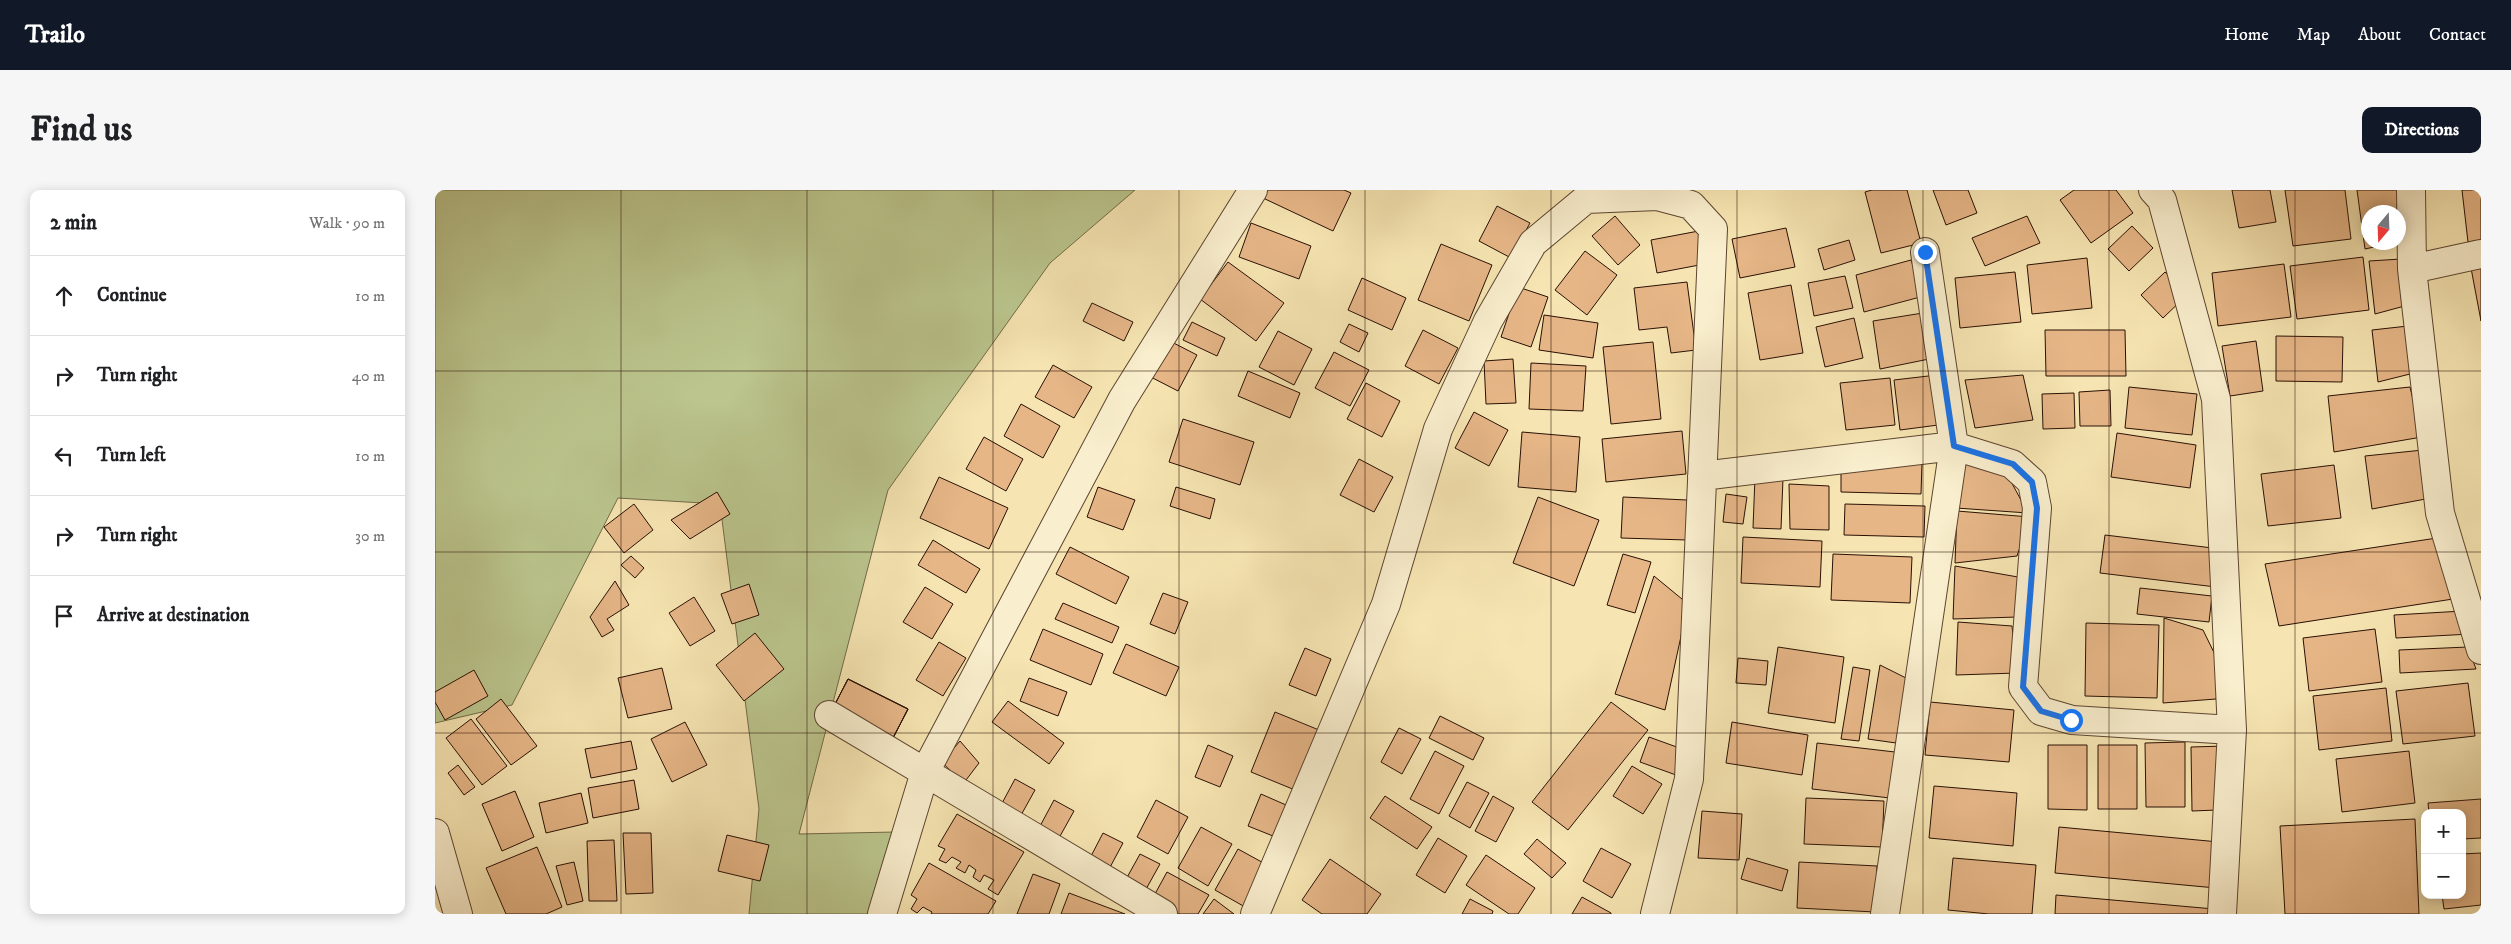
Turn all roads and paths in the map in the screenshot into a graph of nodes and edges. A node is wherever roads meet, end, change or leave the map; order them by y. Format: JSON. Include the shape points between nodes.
{"nodes":[{"id":1,"x":1253,"y":190,"type":"edge"},
{"id":2,"x":2153,"y":190,"type":"edge"},
{"id":3,"x":2411,"y":190,"type":"edge"},
{"id":4,"x":1925,"y":252,"type":"dead end"},
{"id":5,"x":2481,"y":254,"type":"edge"},
{"id":6,"x":2412,"y":269,"type":"junction"},
{"id":7,"x":1954,"y":446,"type":"junction"},
{"id":8,"x":1702,"y":476,"type":"junction"},
{"id":9,"x":2481,"y":650,"type":"edge"},
{"id":10,"x":829,"y":715,"type":"dead end"},
{"id":11,"x":2231,"y":730,"type":"junction"},
{"id":12,"x":925,"y":772,"type":"junction"},
{"id":13,"x":435,"y":833,"type":"edge"},
{"id":14,"x":458,"y":914,"type":"edge"},
{"id":15,"x":882,"y":914,"type":"edge"},
{"id":16,"x":1163,"y":914,"type":"edge"},
{"id":17,"x":1255,"y":914,"type":"edge"},
{"id":18,"x":1655,"y":914,"type":"edge"},
{"id":19,"x":1885,"y":914,"type":"edge"},
{"id":20,"x":2222,"y":914,"type":"edge"}],
"edges":[{"from":1,"to":12,"type":"street","via":[[1122,400]]},
{"from":2,"to":11,"type":"street","via":[[2162,200],[2216,399]]},
{"from":3,"to":6,"type":"street"},
{"from":4,"to":7,"type":"street"},
{"from":5,"to":6,"type":"street"},
{"from":6,"to":9,"type":"street","via":[[2440,513]]},
{"from":7,"to":8,"type":"street"},
{"from":7,"to":11,"type":"street","via":[[2013,464],[2032,482],[2037,508],[2023,687],[2041,711],[2071,720]]},
{"from":7,"to":19,"type":"street"},
{"from":8,"to":17,"type":"street","via":[[1713,229],[1691,205],[1657,196],[1586,199],[1533,243],[1488,321],[1438,429],[1386,604]]},
{"from":8,"to":18,"type":"street","via":[[1689,779]]},
{"from":10,"to":12,"type":"street"},
{"from":11,"to":20,"type":"street"},
{"from":12,"to":15,"type":"street"},
{"from":12,"to":16,"type":"street"},
{"from":13,"to":14,"type":"street"}]}
